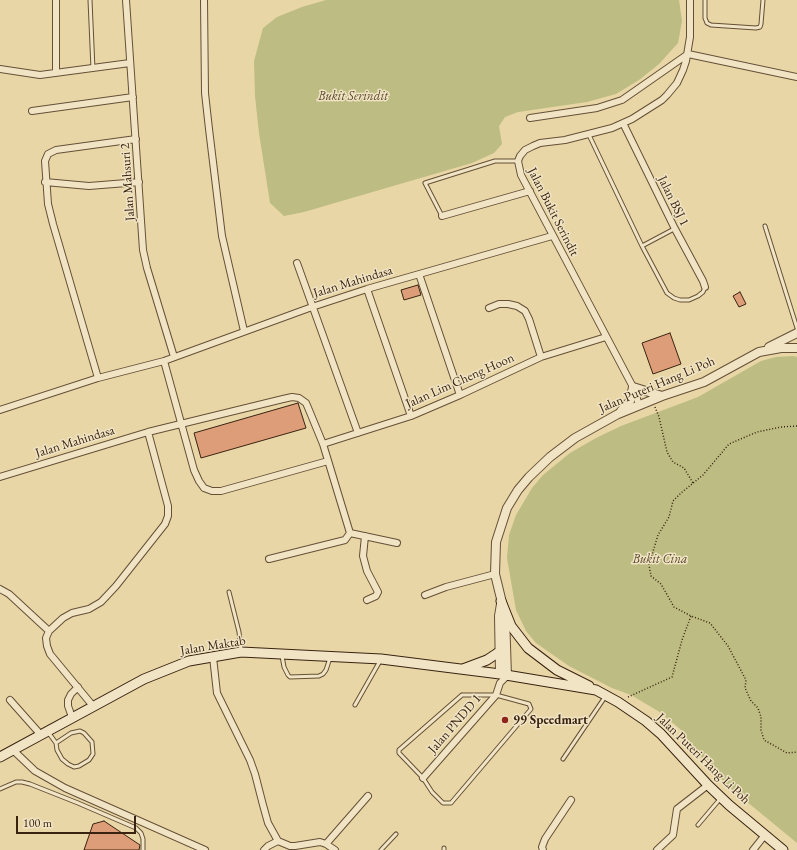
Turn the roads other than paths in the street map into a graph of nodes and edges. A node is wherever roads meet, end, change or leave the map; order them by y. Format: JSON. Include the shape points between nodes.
{"nodes":[{"id":1,"x":56,"y":0,"type":"edge"},
{"id":2,"x":90,"y":0,"type":"edge"},
{"id":3,"x":126,"y":0,"type":"edge"},
{"id":4,"x":204,"y":0,"type":"edge"},
{"id":5,"x":690,"y":0,"type":"edge"},
{"id":6,"x":705,"y":0,"type":"edge"},
{"id":7,"x":763,"y":0,"type":"edge"},
{"id":8,"x":688,"y":54,"type":"junction"},
{"id":9,"x":130,"y":63,"type":"junction"},
{"id":10,"x":93,"y":69,"type":"junction"},
{"id":11,"x":0,"y":70,"type":"edge"},
{"id":12,"x":56,"y":73,"type":"junction"},
{"id":13,"x":797,"y":77,"type":"edge"},
{"id":14,"x":133,"y":97,"type":"junction"},
{"id":15,"x":32,"y":111,"type":"dead end"},
{"id":16,"x":530,"y":118,"type":"dead end"},
{"id":17,"x":623,"y":123,"type":"junction"},
{"id":18,"x":589,"y":134,"type":"junction"},
{"id":19,"x":136,"y":139,"type":"junction"},
{"id":20,"x":518,"y":161,"type":"junction"},
{"id":21,"x":46,"y":182,"type":"junction"},
{"id":22,"x":139,"y":182,"type":"junction"},
{"id":23,"x":530,"y":191,"type":"junction"},
{"id":24,"x":442,"y":216,"type":"joint"},
{"id":25,"x":765,"y":226,"type":"dead end"},
{"id":26,"x":674,"y":229,"type":"junction"},
{"id":27,"x":552,"y":236,"type":"junction"},
{"id":28,"x":642,"y":246,"type":"junction"},
{"id":29,"x":297,"y":263,"type":"dead end"},
{"id":30,"x":419,"y":274,"type":"junction"},
{"id":31,"x":705,"y":287,"type":"joint"},
{"id":32,"x":368,"y":289,"type":"junction"},
{"id":33,"x":312,"y":307,"type":"junction"},
{"id":34,"x":489,"y":308,"type":"dead end"},
{"id":35,"x":797,"y":328,"type":"edge"},
{"id":36,"x":244,"y":331,"type":"junction"},
{"id":37,"x":797,"y":333,"type":"edge"},
{"id":38,"x":606,"y":337,"type":"junction"},
{"id":39,"x":797,"y":348,"type":"edge"},
{"id":40,"x":759,"y":352,"type":"junction"},
{"id":41,"x":174,"y":357,"type":"junction"},
{"id":42,"x":541,"y":357,"type":"junction"},
{"id":43,"x":164,"y":361,"type":"junction"},
{"id":44,"x":98,"y":378,"type":"junction"},
{"id":45,"x":633,"y":387,"type":"junction"},
{"id":46,"x":460,"y":395,"type":"junction"},
{"id":47,"x":662,"y":396,"type":"junction"},
{"id":48,"x":639,"y":405,"type":"junction"},
{"id":49,"x":0,"y":410,"type":"edge"},
{"id":50,"x":618,"y":414,"type":"junction"},
{"id":51,"x":411,"y":416,"type":"junction"},
{"id":52,"x":181,"y":424,"type":"junction"},
{"id":53,"x":148,"y":432,"type":"junction"},
{"id":54,"x":358,"y":433,"type":"junction"},
{"id":55,"x":323,"y":444,"type":"junction"},
{"id":56,"x":328,"y":461,"type":"junction"},
{"id":57,"x":0,"y":477,"type":"edge"},
{"id":58,"x":350,"y":533,"type":"junction"},
{"id":59,"x":365,"y":536,"type":"junction"},
{"id":60,"x":397,"y":543,"type":"dead end"},
{"id":61,"x":269,"y":559,"type":"dead end"},
{"id":62,"x":495,"y":574,"type":"junction"},
{"id":63,"x":0,"y":589,"type":"edge"},
{"id":64,"x":229,"y":592,"type":"dead end"},
{"id":65,"x":425,"y":595,"type":"dead end"},
{"id":66,"x":367,"y":600,"type":"dead end"},
{"id":67,"x":501,"y":601,"type":"junction"},
{"id":68,"x":49,"y":631,"type":"junction"},
{"id":69,"x":242,"y":652,"type":"junction"},
{"id":70,"x":499,"y":652,"type":"junction"},
{"id":71,"x":282,"y":654,"type":"junction"},
{"id":72,"x":213,"y":656,"type":"junction"},
{"id":73,"x":330,"y":656,"type":"junction"},
{"id":74,"x":381,"y":659,"type":"junction"},
{"id":75,"x":459,"y":670,"type":"junction"},
{"id":76,"x":502,"y":678,"type":"junction"},
{"id":77,"x":78,"y":687,"type":"junction"},
{"id":78,"x":596,"y":690,"type":"junction"},
{"id":79,"x":496,"y":695,"type":"junction"},
{"id":80,"x":606,"y":695,"type":"junction"},
{"id":81,"x":10,"y":700,"type":"dead end"},
{"id":82,"x":355,"y":705,"type":"dead end"},
{"id":83,"x":93,"y":706,"type":"junction"},
{"id":84,"x":72,"y":717,"type":"junction"},
{"id":85,"x":44,"y":733,"type":"junction"},
{"id":86,"x":56,"y":743,"type":"junction"},
{"id":87,"x":5,"y":753,"type":"edge"},
{"id":88,"x":563,"y":759,"type":"dead end"},
{"id":89,"x":423,"y":778,"type":"junction"},
{"id":90,"x":708,"y":785,"type":"junction"},
{"id":91,"x":0,"y":789,"type":"edge"},
{"id":92,"x":368,"y":796,"type":"dead end"},
{"id":93,"x":721,"y":797,"type":"junction"},
{"id":94,"x":571,"y":800,"type":"dead end"},
{"id":95,"x":698,"y":825,"type":"dead end"},
{"id":96,"x":396,"y":834,"type":"dead end"},
{"id":97,"x":765,"y":834,"type":"junction"},
{"id":98,"x":278,"y":841,"type":"junction"},
{"id":99,"x":326,"y":844,"type":"junction"},
{"id":100,"x":143,"y":850,"type":"edge"},
{"id":101,"x":205,"y":850,"type":"edge"},
{"id":102,"x":264,"y":850,"type":"edge"},
{"id":103,"x":335,"y":850,"type":"edge"},
{"id":104,"x":381,"y":850,"type":"edge"},
{"id":105,"x":543,"y":850,"type":"edge"},
{"id":106,"x":657,"y":850,"type":"edge"},
{"id":107,"x":753,"y":850,"type":"edge"},
{"id":108,"x":783,"y":850,"type":"edge"}],
"edges":[{"from":1,"to":12,"type":"street"},
{"from":2,"to":10,"type":"lane"},
{"from":3,"to":9,"type":"street","name":"Jalan Mahsuri 2"},
{"from":4,"to":36,"type":"street","via":[[205,93],[222,236]]},
{"from":5,"to":8,"type":"street","name":"Jalan Bukit Serindit"},
{"from":6,"to":7,"type":"lane","via":[[707,23],[756,28],[761,24]]},
{"from":8,"to":13,"type":"street"},
{"from":8,"to":16,"type":"street","via":[[622,100],[597,108]]},
{"from":8,"to":17,"type":"street","name":"Jalan Bukit Serindit","via":[[684,70],[667,95],[646,111]]},
{"from":9,"to":10,"type":"street"},
{"from":9,"to":14,"type":"street","name":"Jalan Mahsuri 2"},
{"from":10,"to":12,"type":"street"},
{"from":11,"to":12,"type":"street","via":[[40,75]]},
{"from":14,"to":15,"type":"street"},
{"from":14,"to":19,"type":"street","name":"Jalan Mahsuri 2"},
{"from":17,"to":18,"type":"street","name":"Jalan Bukit Serindit"},
{"from":17,"to":26,"type":"street","name":"Jalan BSJ 1"},
{"from":18,"to":20,"type":"street","name":"Jalan Bukit Serindit","via":[[532,146],[525,150]]},
{"from":18,"to":28,"type":"lane"},
{"from":19,"to":21,"type":"street","via":[[56,150],[48,154],[45,160]]},
{"from":19,"to":22,"type":"street","name":"Jalan Mahsuri 2"},
{"from":20,"to":23,"type":"street","name":"Jalan Bukit Serindit","via":[[521,175]]},
{"from":20,"to":24,"type":"lane","via":[[495,161],[425,184]]},
{"from":21,"to":22,"type":"street","via":[[89,186]]},
{"from":21,"to":44,"type":"street","via":[[53,224]]},
{"from":22,"to":41,"type":"street","name":"Jalan Mahsuri 2","via":[[143,250]]},
{"from":23,"to":24,"type":"street"},
{"from":23,"to":27,"type":"street","name":"Jalan Bukit Serindit"},
{"from":25,"to":35,"type":"lane"},
{"from":26,"to":28,"type":"lane"},
{"from":26,"to":31,"type":"street","name":"Jalan BSJ 1"},
{"from":27,"to":30,"type":"street","name":"Jalan Mahindasa"},
{"from":27,"to":38,"type":"street","name":"Jalan Bukit Serindit"},
{"from":28,"to":31,"type":"lane","via":[[661,284],[674,298],[689,300],[703,292]]},
{"from":29,"to":33,"type":"street"},
{"from":30,"to":32,"type":"street","name":"Jalan Mahindasa"},
{"from":30,"to":46,"type":"street"},
{"from":32,"to":33,"type":"street","name":"Jalan Mahindasa"},
{"from":32,"to":51,"type":"street"},
{"from":33,"to":36,"type":"street","name":"Jalan Mahindasa"},
{"from":33,"to":54,"type":"street"},
{"from":34,"to":42,"type":"street","via":[[508,304],[517,306],[524,312]]},
{"from":36,"to":41,"type":"street","name":"Jalan Mahindasa"},
{"from":37,"to":40,"type":"street"},
{"from":38,"to":42,"type":"street","name":"Jalan Lim Cheng Hoon"},
{"from":38,"to":45,"type":"street","name":"Jalan Bukit Serindit"},
{"from":39,"to":40,"type":"street","name":"Jalan Puteri Hang Li Poh"},
{"from":40,"to":47,"type":"street","name":"Jalan Puteri Hang Li Poh","via":[[704,382]]},
{"from":41,"to":43,"type":"street","name":"Jalan Mahindasa"},
{"from":42,"to":46,"type":"street","name":"Jalan Lim Cheng Hoon"},
{"from":43,"to":44,"type":"street","name":"Jalan Mahindasa"},
{"from":43,"to":52,"type":"street"},
{"from":44,"to":49,"type":"street","name":"Jalan Mahindasa"},
{"from":45,"to":47,"type":"street"},
{"from":45,"to":48,"type":"street","name":"Jalan Bukit Serindit"},
{"from":45,"to":50,"type":"street","via":[[630,402]]},
{"from":46,"to":51,"type":"street","name":"Jalan Lim Cheng Hoon"},
{"from":47,"to":48,"type":"street","name":"Jalan Puteri Hang Li Poh"},
{"from":48,"to":50,"type":"street","name":"Jalan Puteri Hang Li Poh"},
{"from":50,"to":62,"type":"street","name":"Jalan Puteri Hang Li Poh","via":[[575,438],[550,457],[518,490],[507,508],[496,542]]},
{"from":51,"to":54,"type":"street","name":"Jalan Lim Cheng Hoon"},
{"from":52,"to":53,"type":"street","name":"Jalan Mahindasa"},
{"from":52,"to":55,"type":"street","name":"Jalan Mahindasa","via":[[292,397],[300,398],[306,403]]},
{"from":52,"to":56,"type":"street","via":[[199,481],[204,488],[212,491],[221,491]]},
{"from":53,"to":57,"type":"street","name":"Jalan Mahindasa"},
{"from":53,"to":68,"type":"street","via":[[168,506],[165,524],[101,602],[63,618]]},
{"from":54,"to":55,"type":"street","name":"Jalan Lim Cheng Hoon"},
{"from":55,"to":56,"type":"street"},
{"from":56,"to":58,"type":"street"},
{"from":58,"to":59,"type":"street"},
{"from":58,"to":61,"type":"street","via":[[345,540]]},
{"from":59,"to":60,"type":"street"},
{"from":59,"to":66,"type":"street","via":[[363,556],[367,571],[378,592],[376,596]]},
{"from":62,"to":65,"type":"street"},
{"from":62,"to":67,"type":"street","name":"Jalan Puteri Hang Li Poh"},
{"from":63,"to":68,"type":"street","via":[[9,594]]},
{"from":64,"to":69,"type":"lane"},
{"from":67,"to":70,"type":"street","name":"Jalan Puteri Hang Li Poh"},
{"from":67,"to":76,"type":"street","name":"Jalan Puteri Hang Li Poh","via":[[505,615]]},
{"from":67,"to":78,"type":"main road","via":[[511,626],[528,648],[557,670]]},
{"from":68,"to":77,"type":"street","via":[[46,646],[50,654]]},
{"from":69,"to":71,"type":"main road","name":"Jalan Maktab"},
{"from":69,"to":72,"type":"main road","name":"Jalan Maktab"},
{"from":70,"to":75,"type":"main road","via":[[487,660]]},
{"from":70,"to":76,"type":"street","name":"Jalan Puteri Hang Li Poh"},
{"from":71,"to":73,"type":"main road","name":"Jalan Maktab"},
{"from":71,"to":73,"type":"lane","via":[[284,667],[290,676],[319,676],[326,670]]},
{"from":72,"to":83,"type":"main road","name":"Jalan Maktab","via":[[189,661],[159,672]]},
{"from":72,"to":98,"type":"street","via":[[217,693],[250,760],[268,823]]},
{"from":73,"to":74,"type":"main road","name":"Jalan Maktab"},
{"from":74,"to":75,"type":"main road","name":"Jalan Maktab"},
{"from":74,"to":82,"type":"lane"},
{"from":75,"to":76,"type":"main road","name":"Jalan Maktab"},
{"from":76,"to":78,"type":"main road","name":"Jalan Puteri Hang Li Poh"},
{"from":76,"to":79,"type":"street","name":"Jalan PNDD 1"},
{"from":77,"to":83,"type":"street"},
{"from":77,"to":84,"type":"street","via":[[68,700]]},
{"from":78,"to":80,"type":"main road","name":"Jalan Puteri Hang Li Poh"},
{"from":79,"to":89,"type":"street","name":"Jalan PNDD 1"},
{"from":79,"to":89,"type":"lane","via":[[462,695],[399,750]]},
{"from":79,"to":89,"type":"lane","via":[[528,704],[531,709],[451,803],[443,803]]},
{"from":80,"to":88,"type":"lane"},
{"from":80,"to":90,"type":"main road","name":"Jalan Puteri Hang Li Poh","via":[[661,734]]},
{"from":81,"to":85,"type":"street"},
{"from":83,"to":84,"type":"main road","name":"Jalan Maktab"},
{"from":84,"to":85,"type":"main road","name":"Jalan Maktab"},
{"from":85,"to":86,"type":"lane"},
{"from":85,"to":87,"type":"main road","name":"Jalan Maktab"},
{"from":86,"to":86,"type":"lane","via":[[71,732],[80,731],[92,742],[93,754],[84,764],[74,767],[62,759]]},
{"from":87,"to":101,"type":"street","via":[[65,788]]},
{"from":90,"to":93,"type":"main road","name":"Jalan Puteri Hang Li Poh"},
{"from":90,"to":106,"type":"street","via":[[677,809],[673,835]]},
{"from":91,"to":100,"type":"lane","via":[[22,782],[78,803],[136,828],[143,839]]},
{"from":92,"to":99,"type":"street"},
{"from":93,"to":95,"type":"lane"},
{"from":93,"to":97,"type":"main road","name":"Jalan Puteri Hang Li Poh"},
{"from":94,"to":105,"type":"street","via":[[545,839]]},
{"from":96,"to":104,"type":"lane"},
{"from":97,"to":107,"type":"street"},
{"from":97,"to":108,"type":"main road","name":"Jalan Puteri Hang Li Poh"},
{"from":98,"to":99,"type":"street","via":[[290,846],[320,842]]},
{"from":98,"to":102,"type":"street"},
{"from":99,"to":103,"type":"street"}]}
